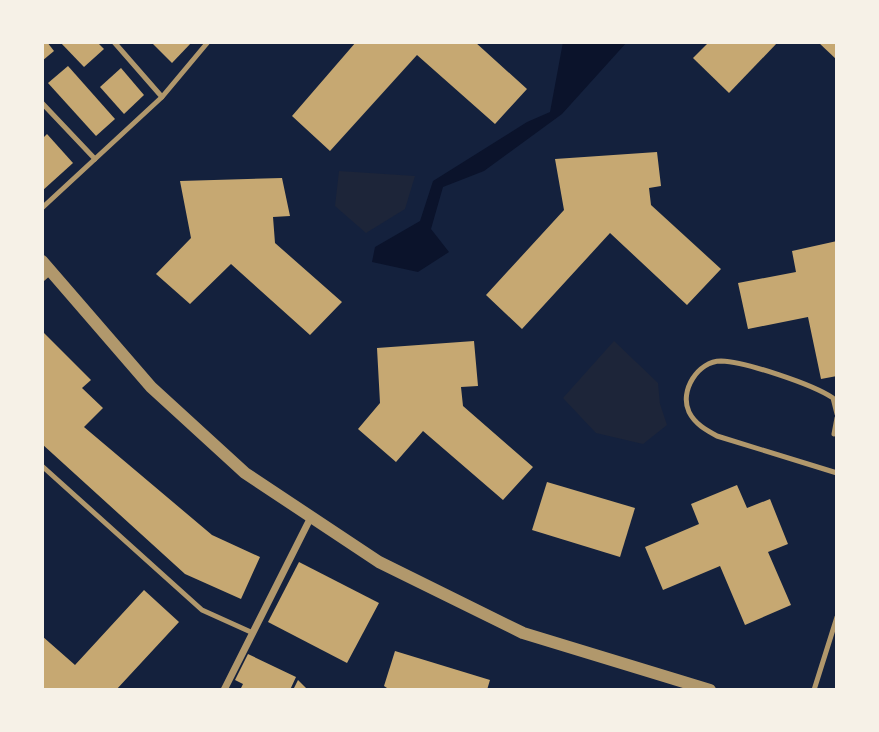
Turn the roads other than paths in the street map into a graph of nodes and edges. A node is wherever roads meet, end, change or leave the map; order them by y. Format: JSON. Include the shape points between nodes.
{"nodes":[{"id":1,"x":114,"y":42,"type":"edge"},
{"id":2,"x":208,"y":42,"type":"edge"},
{"id":3,"x":162,"y":97,"type":"junction"},
{"id":4,"x":42,"y":103,"type":"edge"},
{"id":5,"x":95,"y":159,"type":"junction"},
{"id":6,"x":42,"y":208,"type":"edge"},
{"id":7,"x":45,"y":270,"type":"edge"},
{"id":8,"x":837,"y":416,"type":"edge"},
{"id":9,"x":834,"y":434,"type":"dead end"},
{"id":10,"x":42,"y":466,"type":"edge"},
{"id":11,"x":837,"y":473,"type":"edge"},
{"id":12,"x":312,"y":517,"type":"junction"},
{"id":13,"x":837,"y":617,"type":"edge"},
{"id":14,"x":253,"y":633,"type":"junction"},
{"id":15,"x":224,"y":690,"type":"edge"},
{"id":16,"x":710,"y":690,"type":"edge"},
{"id":17,"x":814,"y":690,"type":"edge"}],
"edges":[{"from":1,"to":3,"type":"lane"},
{"from":2,"to":3,"type":"lane"},
{"from":3,"to":5,"type":"lane"},
{"from":4,"to":5,"type":"lane"},
{"from":5,"to":6,"type":"lane"},
{"from":7,"to":12,"type":"street","via":[[161,396],[245,473]]},
{"from":8,"to":9,"type":"lane"},
{"from":8,"to":11,"type":"lane","via":[[833,398],[818,388],[719,361],[691,379],[686,394],[688,411],[700,427],[717,436]]},
{"from":10,"to":14,"type":"lane","via":[[202,610]]},
{"from":12,"to":14,"type":"street"},
{"from":12,"to":16,"type":"street","via":[[379,562],[523,633]]},
{"from":13,"to":17,"type":"lane"},
{"from":14,"to":15,"type":"street"}]}
